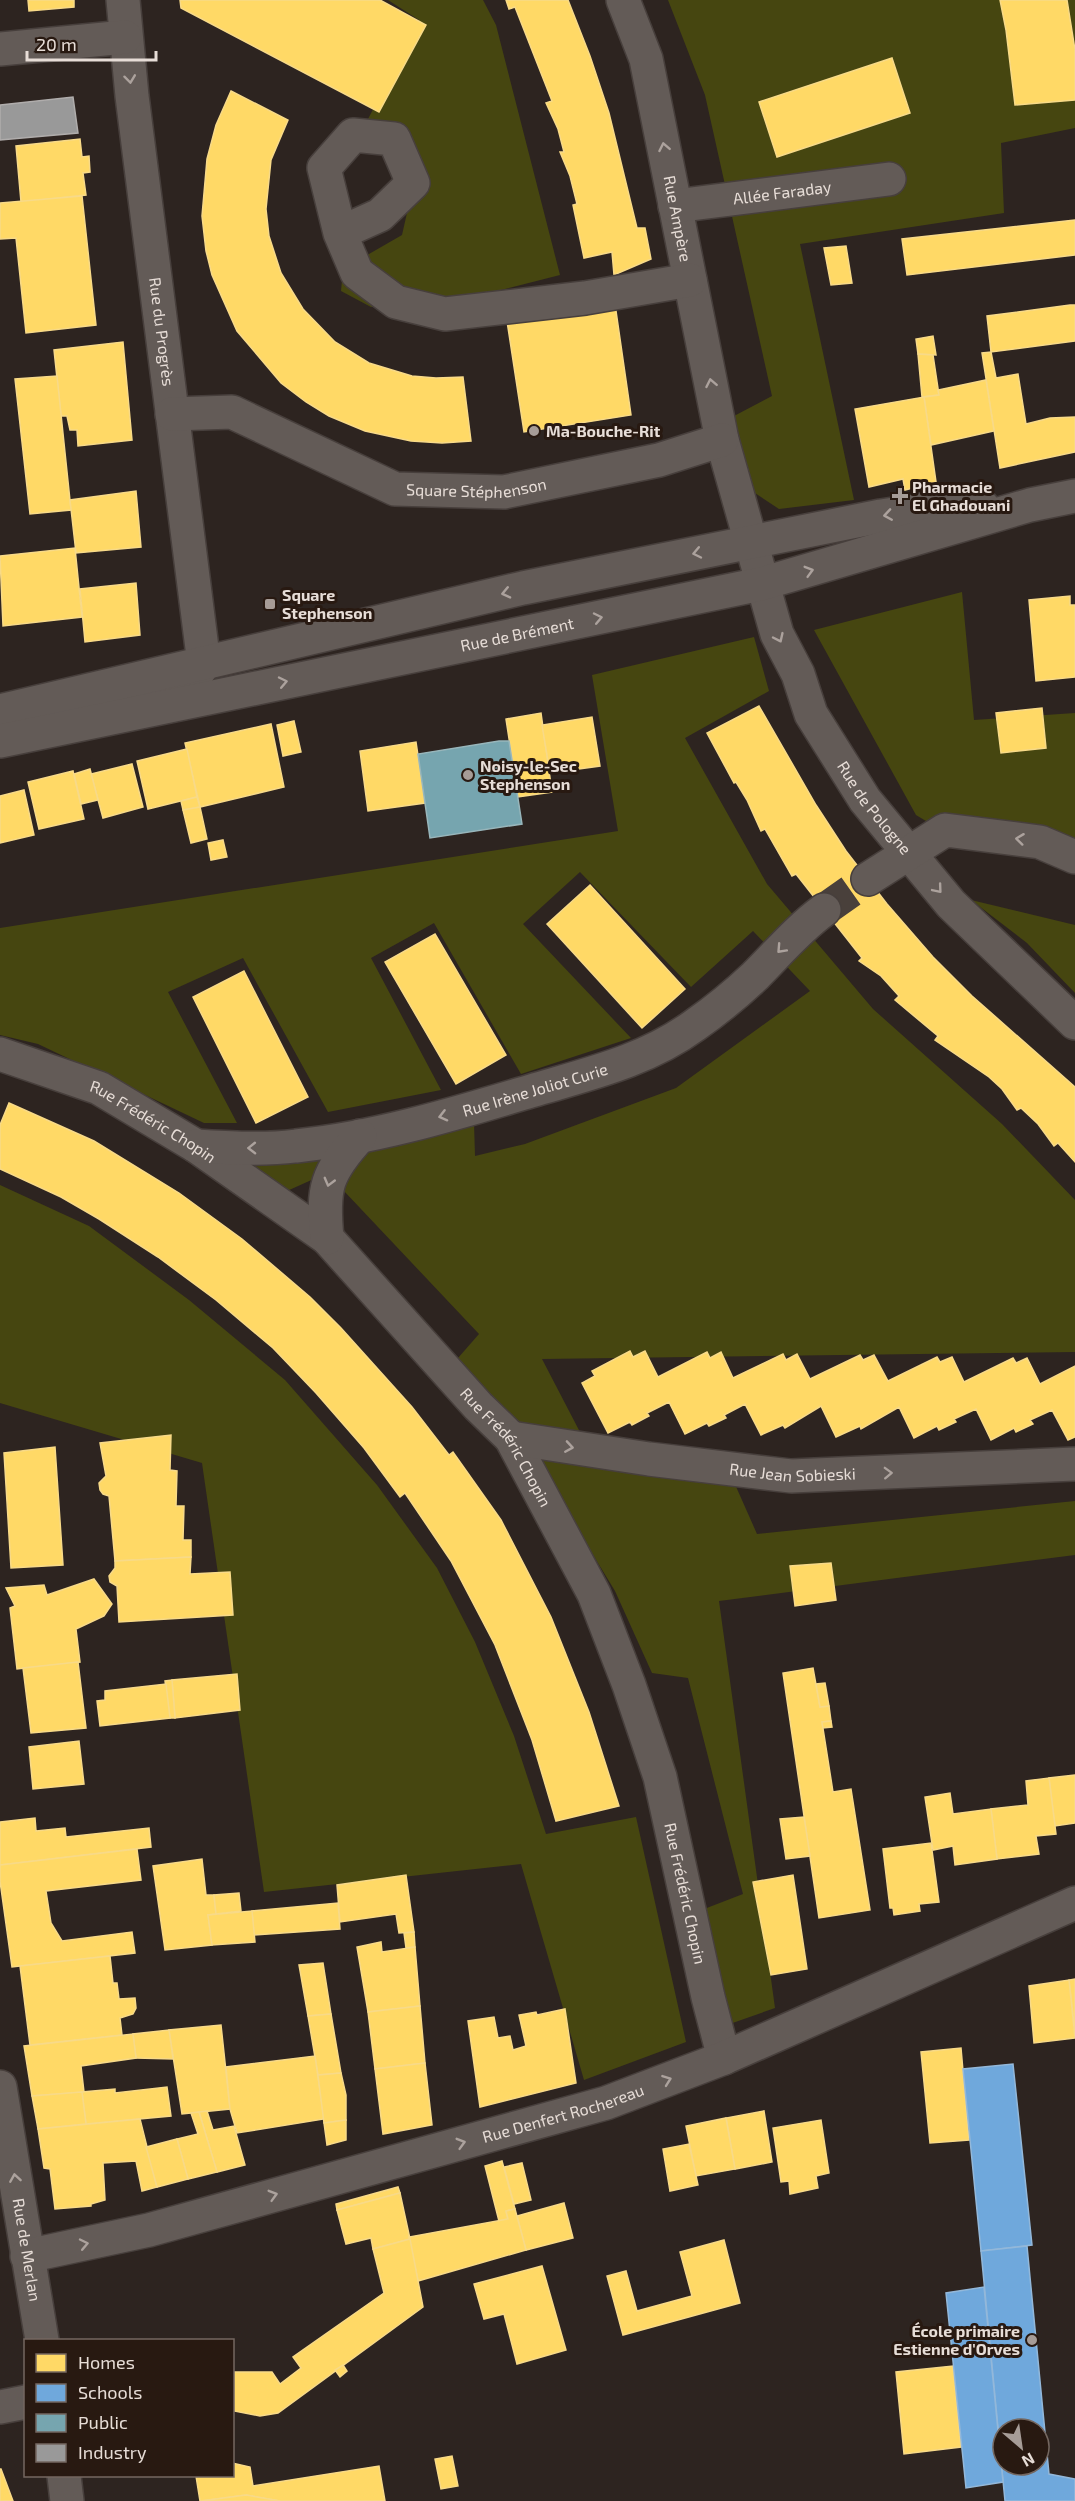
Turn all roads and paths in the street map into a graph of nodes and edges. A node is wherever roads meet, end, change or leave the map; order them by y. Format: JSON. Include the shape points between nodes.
{"nodes":[{"id":1,"x":123,"y":0,"type":"edge"},
{"id":2,"x":622,"y":0,"type":"edge"},
{"id":3,"x":125,"y":37,"type":"junction"},
{"id":4,"x":0,"y":50,"type":"edge"},
{"id":5,"x":889,"y":178,"type":"dead end"},
{"id":6,"x":675,"y":206,"type":"junction"},
{"id":7,"x":340,"y":233,"type":"dead end"},
{"id":8,"x":690,"y":280,"type":"junction"},
{"id":9,"x":172,"y":414,"type":"junction"},
{"id":10,"x":722,"y":440,"type":"junction"},
{"id":11,"x":1075,"y":496,"type":"edge"},
{"id":12,"x":1030,"y":506,"type":"junction"},
{"id":13,"x":750,"y":542,"type":"junction"},
{"id":14,"x":761,"y":584,"type":"junction"},
{"id":15,"x":204,"y":664,"type":"junction"},
{"id":16,"x":244,"y":690,"type":"junction"},
{"id":17,"x":0,"y":711,"type":"edge"},
{"id":18,"x":0,"y":740,"type":"edge"},
{"id":19,"x":907,"y":853,"type":"junction"},
{"id":20,"x":1075,"y":857,"type":"edge"},
{"id":21,"x":868,"y":879,"type":"tunnel mouth"},
{"id":22,"x":824,"y":910,"type":"tunnel mouth"},
{"id":23,"x":1075,"y":1023,"type":"edge"},
{"id":24,"x":0,"y":1054,"type":"edge"},
{"id":25,"x":360,"y":1136,"type":"junction"},
{"id":26,"x":196,"y":1146,"type":"junction"},
{"id":27,"x":327,"y":1238,"type":"junction"},
{"id":28,"x":511,"y":1438,"type":"junction"},
{"id":29,"x":1075,"y":1464,"type":"edge"},
{"id":30,"x":1075,"y":1903,"type":"edge"},
{"id":31,"x":724,"y":2058,"type":"junction"},
{"id":32,"x":0,"y":2087,"type":"edge"},
{"id":33,"x":27,"y":2256,"type":"junction"},
{"id":34,"x":42,"y":2339,"type":"edge"},
{"id":35,"x":24,"y":2402,"type":"edge"},
{"id":36,"x":0,"y":2407,"type":"edge"},
{"id":37,"x":64,"y":2477,"type":"edge"},
{"id":38,"x":67,"y":2501,"type":"edge"}],
"edges":[{"from":1,"to":3,"type":"street","name":"Rue du Progrès"},
{"from":6,"to":2,"type":"street","name":"Rue Ampère","one_way":true,"via":[[646,59]]},
{"from":3,"to":4,"type":"street"},
{"from":3,"to":9,"type":"street","name":"Rue du Progrès","one_way":true},
{"from":5,"to":6,"type":"street","name":"Allée Faraday"},
{"from":6,"to":8,"type":"street","name":"Rue Ampère"},
{"from":7,"to":8,"type":"street","via":[[357,273],[396,302],[445,314],[591,297]]},
{"from":10,"to":8,"type":"street","name":"Rue Ampère","one_way":true},
{"from":9,"to":10,"type":"street","name":"Square Stéphenson","via":[[232,412],[395,489],[504,492],[660,460]]},
{"from":9,"to":15,"type":"street","name":"Rue du Progrès"},
{"from":10,"to":13,"type":"street","name":"Rue Ampère"},
{"from":11,"to":12,"type":"street","name":"Rue de Brément"},
{"from":12,"to":13,"type":"street","name":"Rue de Brément","one_way":true,"via":[[927,509]]},
{"from":14,"to":12,"type":"street","name":"Rue de Brément","one_way":true},
{"from":13,"to":14,"type":"street","name":"Rue de Pologne"},
{"from":13,"to":15,"type":"street","name":"Rue de Brément","one_way":true,"via":[[524,588]]},
{"from":16,"to":14,"type":"street","name":"Rue de Brément","one_way":true},
{"from":14,"to":19,"type":"street","name":"Rue de Pologne","one_way":true,"via":[[811,714],[865,800]]},
{"from":15,"to":16,"type":"street"},
{"from":15,"to":17,"type":"street","name":"Rue de Brément"},
{"from":15,"to":18,"type":"street","via":[[190,683],[57,715]]},
{"from":16,"to":18,"type":"street","name":"Rue de Brément"},
{"from":20,"to":19,"type":"street","one_way":true,"via":[[1040,842],[945,830]]},
{"from":19,"to":21,"type":"street"},
{"from":19,"to":23,"type":"street","name":"Rue de Pologne","one_way":true,"via":[[951,904]]},
{"from":22,"to":25,"type":"street","name":"Rue Irène Joliot Curie","one_way":true,"via":[[803,925],[754,977],[695,1026],[646,1055],[457,1113]]},
{"from":24,"to":26,"type":"street","name":"Rue Frédéric Chopin","via":[[99,1088]]},
{"from":25,"to":26,"type":"street","name":"Rue Irène Joliot Curie","one_way":true,"via":[[295,1147]]},
{"from":25,"to":27,"type":"street","one_way":true,"via":[[330,1175],[323,1204]]},
{"from":26,"to":27,"type":"street","name":"Rue Frédéric Chopin"},
{"from":27,"to":28,"type":"street","name":"Rue Frédéric Chopin"},
{"from":28,"to":29,"type":"street","name":"Rue Jean Sobieski","one_way":true,"via":[[791,1476]]},
{"from":28,"to":31,"type":"street","name":"Rue Frédéric Chopin","via":[[594,1594],[629,1685],[660,1777]]},
{"from":30,"to":31,"type":"street","name":"Rue Denfert Rochereau"},
{"from":33,"to":31,"type":"street","name":"Rue Denfert Rochereau","one_way":true,"via":[[149,2230],[594,2106]]},
{"from":33,"to":32,"type":"street","name":"Rue de Merlan","one_way":true},
{"from":33,"to":34,"type":"street","name":"Rue de Merlan"},
{"from":35,"to":36,"type":"street"},
{"from":37,"to":38,"type":"street"}]}
